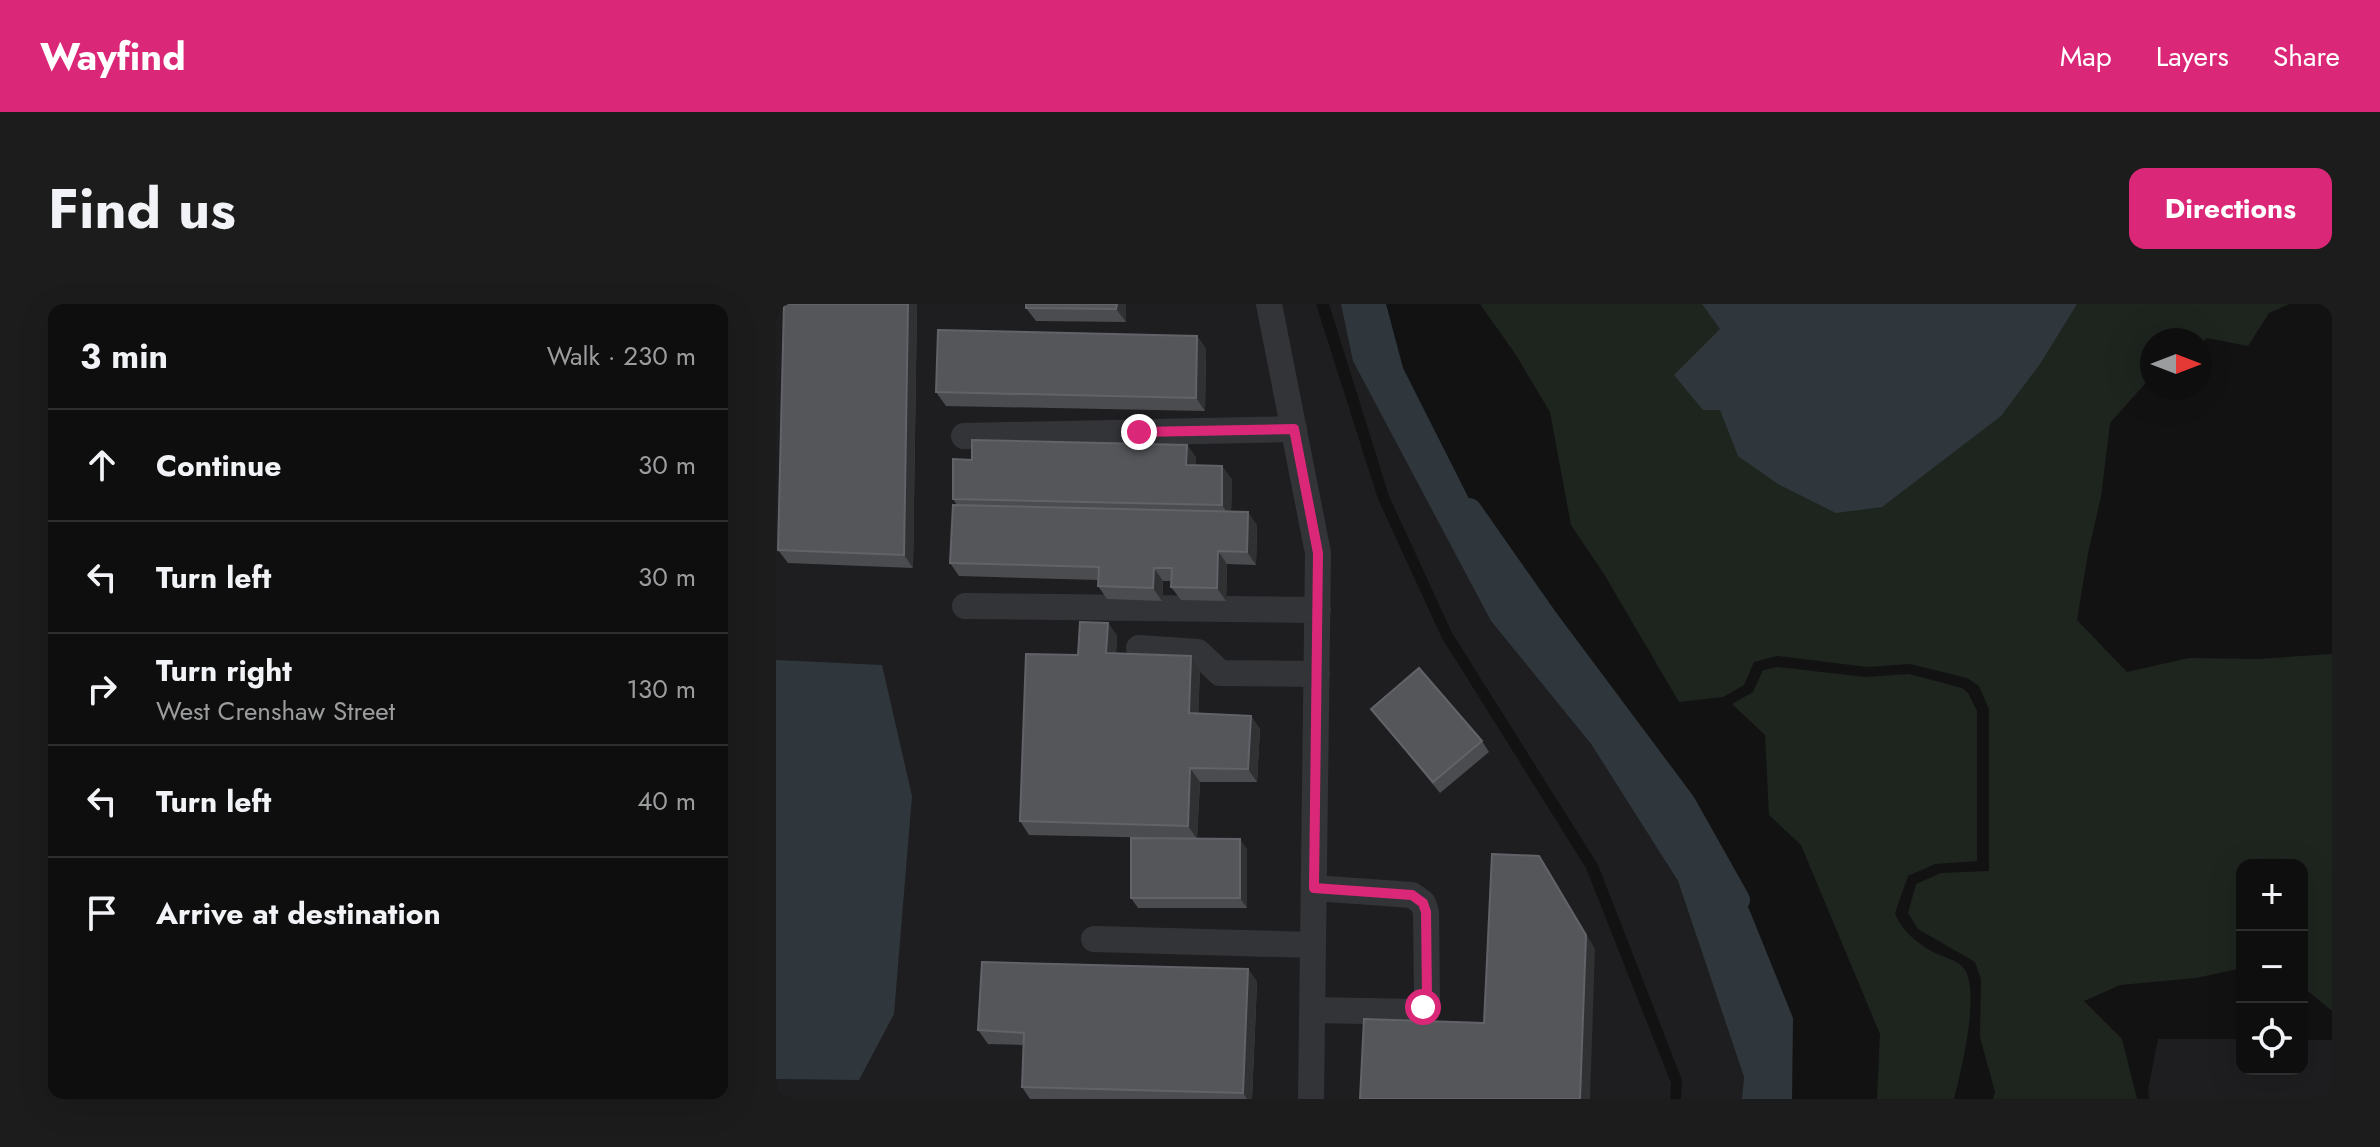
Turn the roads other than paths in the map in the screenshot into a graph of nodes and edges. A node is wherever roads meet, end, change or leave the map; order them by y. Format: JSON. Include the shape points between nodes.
{"nodes":[{"id":1,"x":1269,"y":304,"type":"edge"},
{"id":2,"x":1294,"y":429,"type":"junction"},
{"id":3,"x":964,"y":436,"type":"dead end"},
{"id":4,"x":965,"y":606,"type":"dead end"},
{"id":5,"x":1318,"y":610,"type":"junction"},
{"id":6,"x":1139,"y":648,"type":"dead end"},
{"id":7,"x":1317,"y":674,"type":"junction"},
{"id":8,"x":1314,"y":888,"type":"junction"},
{"id":9,"x":1094,"y":939,"type":"dead end"},
{"id":10,"x":1313,"y":945,"type":"junction"},
{"id":11,"x":1312,"y":1010,"type":"junction"},
{"id":12,"x":1311,"y":1099,"type":"edge"}],
"edges":[{"from":1,"to":2,"type":"street"},
{"from":2,"to":3,"type":"street"},
{"from":2,"to":5,"type":"street","via":[[1318,553]]},
{"from":4,"to":5,"type":"street"},
{"from":5,"to":7,"type":"street"},
{"from":6,"to":7,"type":"street","via":[[1198,652],[1220,673]]},
{"from":7,"to":8,"type":"street"},
{"from":8,"to":10,"type":"street"},
{"from":8,"to":11,"type":"street","via":[[1412,895],[1423,903],[1427,999],[1418,1012]]},
{"from":9,"to":10,"type":"street"},
{"from":10,"to":11,"type":"street"},
{"from":11,"to":12,"type":"street"}]}
